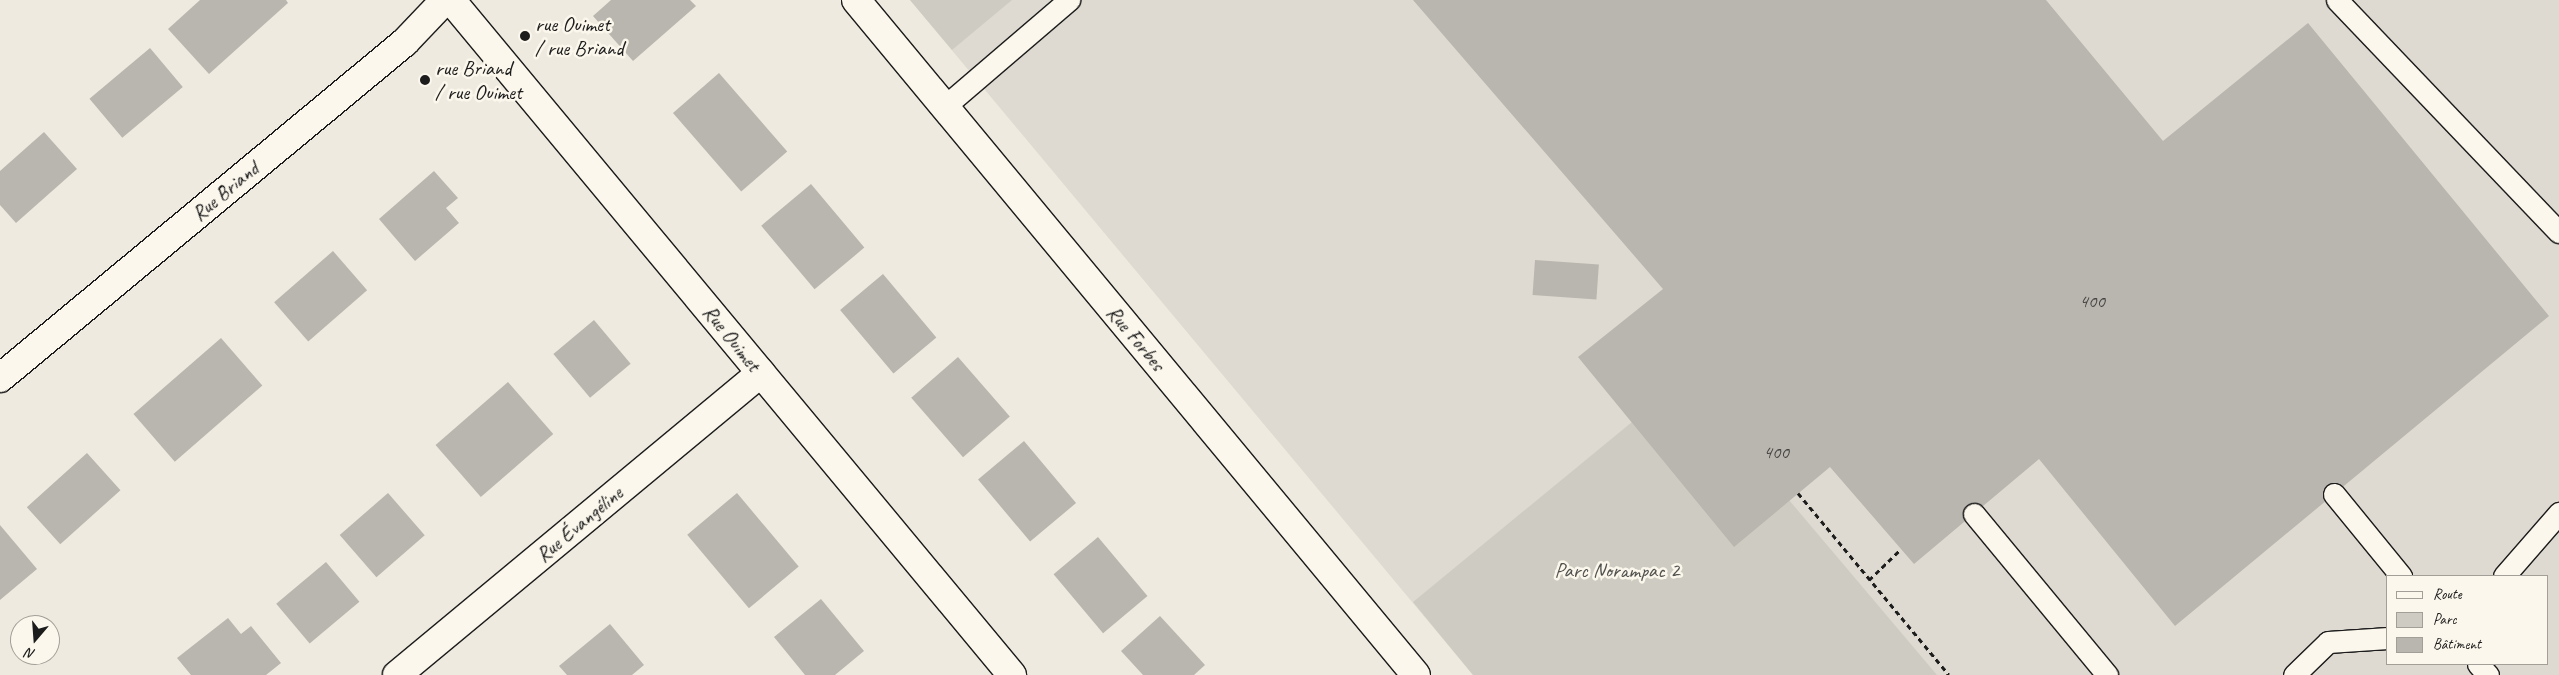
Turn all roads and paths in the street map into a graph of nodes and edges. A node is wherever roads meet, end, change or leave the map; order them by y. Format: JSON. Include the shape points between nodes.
{"nodes":[{"id":1,"x":445,"y":0,"type":"edge"},
{"id":2,"x":452,"y":0,"type":"edge"},
{"id":3,"x":856,"y":0,"type":"edge"},
{"id":4,"x":1069,"y":0,"type":"edge"},
{"id":5,"x":2337,"y":0,"type":"edge"},
{"id":6,"x":944,"y":107,"type":"junction"},
{"id":7,"x":2559,"y":232,"type":"edge"},
{"id":8,"x":761,"y":373,"type":"junction"},
{"id":9,"x":0,"y":378,"type":"edge"},
{"id":10,"x":1798,"y":493,"type":"dead end"},
{"id":11,"x":2334,"y":494,"type":"dead end"},
{"id":12,"x":2559,"y":513,"type":"edge"},
{"id":13,"x":1974,"y":514,"type":"dead end"},
{"id":14,"x":1901,"y":549,"type":"dead end"},
{"id":15,"x":2400,"y":575,"type":"edge"},
{"id":16,"x":2505,"y":575,"type":"edge"},
{"id":17,"x":1869,"y":580,"type":"junction"},
{"id":18,"x":2386,"y":638,"type":"edge"},
{"id":19,"x":2479,"y":665,"type":"edge"},
{"id":20,"x":397,"y":675,"type":"edge"},
{"id":21,"x":1012,"y":675,"type":"edge"},
{"id":22,"x":1416,"y":675,"type":"edge"},
{"id":23,"x":1949,"y":675,"type":"edge"},
{"id":24,"x":2107,"y":675,"type":"edge"},
{"id":25,"x":2294,"y":675,"type":"edge"},
{"id":26,"x":2488,"y":675,"type":"edge"}],
"edges":[{"from":1,"to":9,"type":"street","name":"Rue Briand","via":[[405,42]]},
{"from":2,"to":8,"type":"street","name":"Rue Ouimet"},
{"from":3,"to":6,"type":"street","name":"Rue Forbes"},
{"from":4,"to":6,"type":"lane"},
{"from":5,"to":7,"type":"lane"},
{"from":6,"to":22,"type":"street","name":"Rue Forbes"},
{"from":8,"to":20,"type":"street","name":"Rue Évangéline"},
{"from":8,"to":21,"type":"street","name":"Rue Ouimet"},
{"from":10,"to":17,"type":"path"},
{"from":11,"to":15,"type":"lane"},
{"from":12,"to":16,"type":"lane"},
{"from":13,"to":24,"type":"lane"},
{"from":14,"to":17,"type":"path"},
{"from":17,"to":23,"type":"path"},
{"from":18,"to":25,"type":"lane","via":[[2328,642]]},
{"from":19,"to":26,"type":"lane"}]}
